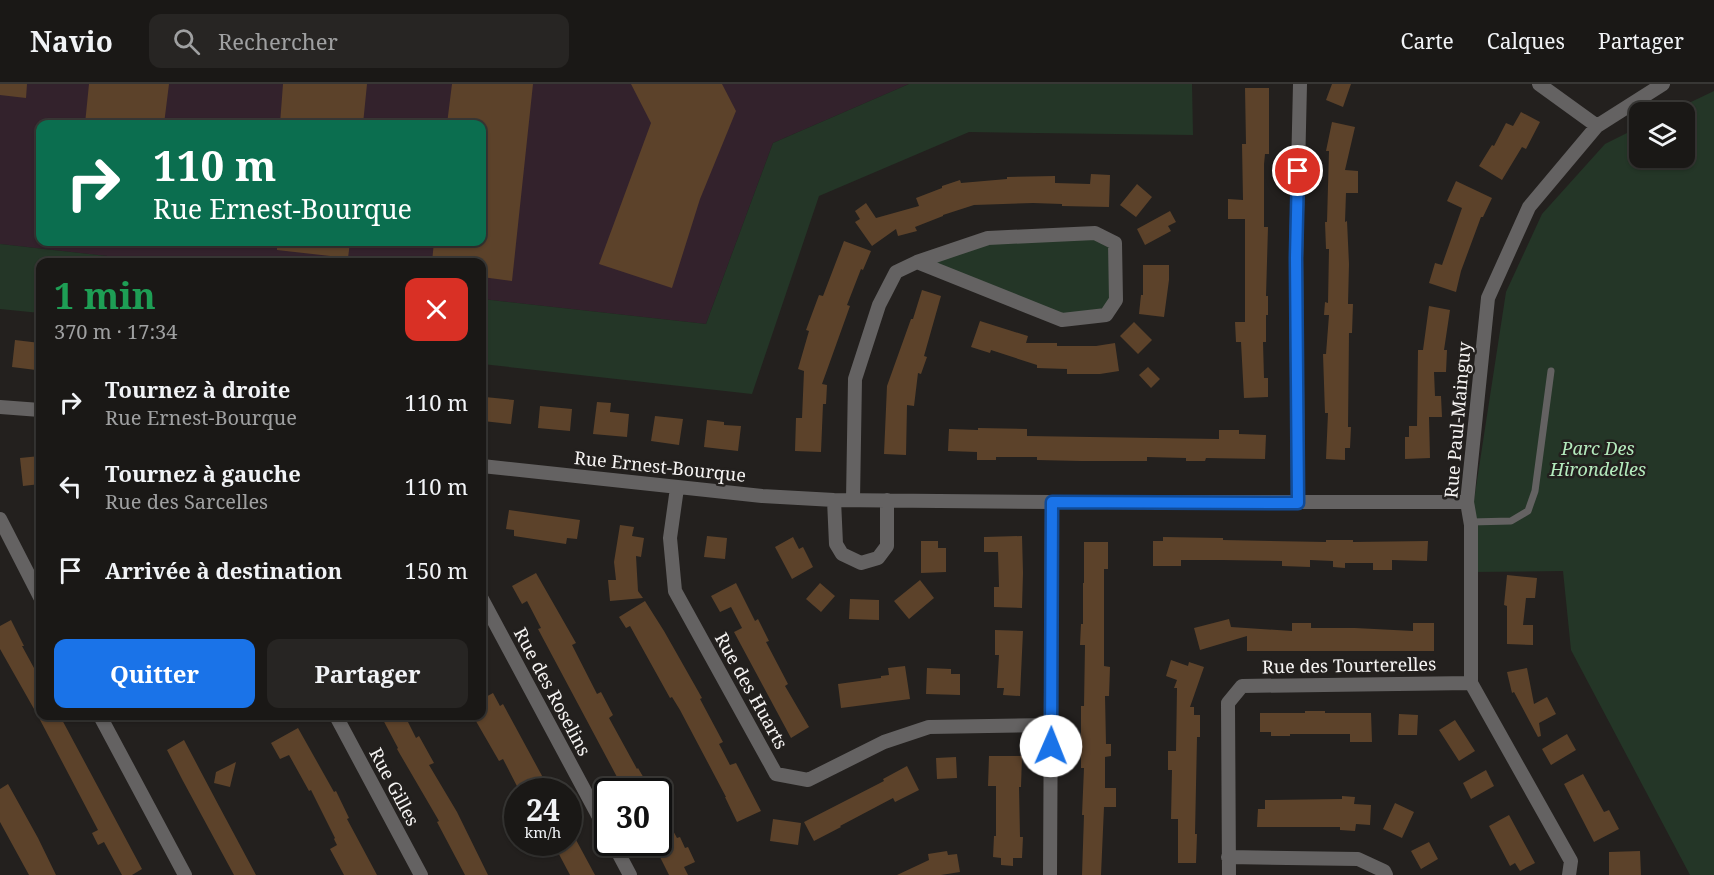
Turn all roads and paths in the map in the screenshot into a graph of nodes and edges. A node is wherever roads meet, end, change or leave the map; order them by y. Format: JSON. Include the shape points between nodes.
{"nodes":[{"id":1,"x":1300,"y":84,"type":"edge"},
{"id":2,"x":1539,"y":84,"type":"edge"},
{"id":3,"x":1663,"y":84,"type":"edge"},
{"id":4,"x":1597,"y":126,"type":"junction"},
{"id":5,"x":917,"y":262,"type":"junction"},
{"id":6,"x":1551,"y":371,"type":"dead end"},
{"id":7,"x":0,"y":407,"type":"edge"},
{"id":8,"x":36,"y":410,"type":"edge"},
{"id":9,"x":486,"y":466,"type":"edge"},
{"id":10,"x":677,"y":488,"type":"junction"},
{"id":11,"x":834,"y":500,"type":"junction"},
{"id":12,"x":853,"y":500,"type":"junction"},
{"id":13,"x":886,"y":500,"type":"junction"},
{"id":14,"x":1052,"y":502,"type":"junction"},
{"id":15,"x":1467,"y":502,"type":"junction"},
{"id":16,"x":1298,"y":503,"type":"junction"},
{"id":17,"x":0,"y":519,"type":"edge"},
{"id":18,"x":1471,"y":522,"type":"junction"},
{"id":19,"x":36,"y":589,"type":"edge"},
{"id":20,"x":486,"y":606,"type":"edge"},
{"id":21,"x":1471,"y":683,"type":"junction"},
{"id":22,"x":102,"y":720,"type":"edge"},
{"id":23,"x":338,"y":720,"type":"edge"},
{"id":24,"x":1052,"y":725,"type":"junction"},
{"id":25,"x":594,"y":808,"type":"edge"},
{"id":26,"x":620,"y":856,"type":"edge"},
{"id":27,"x":1228,"y":857,"type":"junction"},
{"id":28,"x":185,"y":875,"type":"edge"},
{"id":29,"x":421,"y":875,"type":"edge"},
{"id":30,"x":630,"y":875,"type":"edge"},
{"id":31,"x":1050,"y":875,"type":"edge"},
{"id":32,"x":1229,"y":875,"type":"edge"},
{"id":33,"x":1386,"y":875,"type":"edge"},
{"id":34,"x":1569,"y":875,"type":"edge"}],
"edges":[{"from":1,"to":16,"type":"street","via":[[1296,258]]},
{"from":2,"to":4,"type":"street"},
{"from":3,"to":4,"type":"street","name":"Rue Paul-Mainguy"},
{"from":4,"to":15,"type":"street","name":"Rue Paul-Mainguy","via":[[1529,207],[1488,298]]},
{"from":5,"to":5,"type":"street","via":[[988,238],[1095,233],[1115,243],[1116,300],[1106,315],[1062,320]]},
{"from":5,"to":12,"type":"street","via":[[896,272],[879,305],[855,379]]},
{"from":6,"to":18,"type":"lane","via":[[1535,491],[1528,511],[1511,521]]},
{"from":7,"to":8,"type":"street"},
{"from":9,"to":10,"type":"street","name":"Rue Ernest-Bourque"},
{"from":10,"to":11,"type":"street","name":"Rue Ernest-Bourque"},
{"from":10,"to":24,"type":"street","name":"Rue des Huarts","via":[[670,538],[675,591],[776,774],[808,780],[884,742],[929,727]]},
{"from":11,"to":12,"type":"street","name":"Rue Ernest-Bourque"},
{"from":11,"to":13,"type":"street","via":[[836,544],[842,554],[861,563],[878,558],[887,546]]},
{"from":12,"to":13,"type":"street","name":"Rue Ernest-Bourque"},
{"from":13,"to":14,"type":"street","name":"Rue Ernest-Bourque"},
{"from":14,"to":16,"type":"street","name":"Rue Ernest-Bourque"},
{"from":14,"to":24,"type":"street"},
{"from":15,"to":16,"type":"street","name":"Rue Ernest-Bourque"},
{"from":15,"to":18,"type":"street","name":"Rue Paul-Mainguy"},
{"from":17,"to":19,"type":"street"},
{"from":18,"to":21,"type":"street","name":"Rue Paul-Mainguy"},
{"from":20,"to":25,"type":"street","name":"Rue des Roselins"},
{"from":21,"to":27,"type":"street","name":"Rue des Tourterelles","via":[[1242,686],[1228,703]]},
{"from":21,"to":34,"type":"street","name":"Rue Paul-Mainguy","via":[[1571,861]]},
{"from":22,"to":28,"type":"street"},
{"from":23,"to":29,"type":"street","name":"Rue Gilles"},
{"from":24,"to":31,"type":"street"},
{"from":26,"to":30,"type":"street"},
{"from":27,"to":32,"type":"street","name":"Rue des Tourterelles"},
{"from":27,"to":33,"type":"street","via":[[1358,859]]}]}
